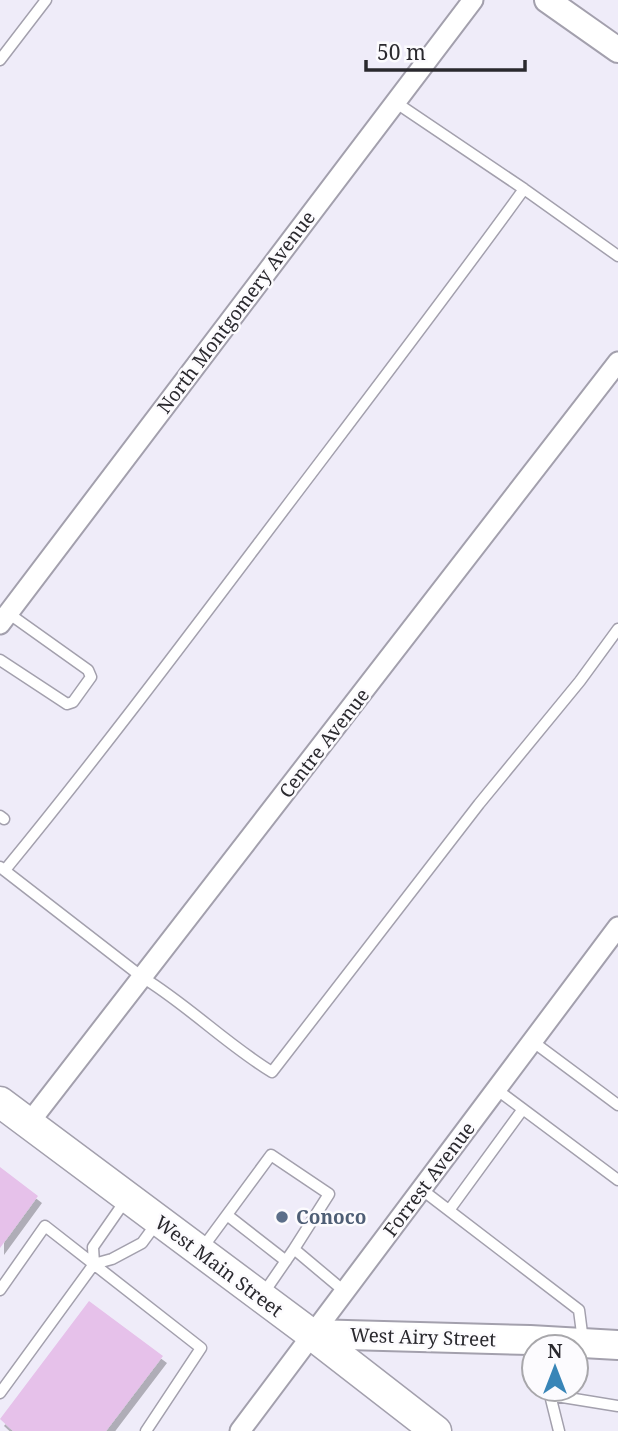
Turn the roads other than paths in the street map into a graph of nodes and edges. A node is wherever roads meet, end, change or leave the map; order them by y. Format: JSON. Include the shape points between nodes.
{"nodes":[{"id":1,"x":46,"y":0,"type":"edge"},
{"id":2,"x":473,"y":0,"type":"edge"},
{"id":3,"x":547,"y":0,"type":"edge"},
{"id":4,"x":618,"y":50,"type":"edge"},
{"id":5,"x":0,"y":60,"type":"edge"},
{"id":6,"x":395,"y":102,"type":"junction"},
{"id":7,"x":524,"y":189,"type":"junction"},
{"id":8,"x":618,"y":256,"type":"edge"},
{"id":9,"x":618,"y":362,"type":"edge"},
{"id":10,"x":4,"y":618,"type":"edge"},
{"id":11,"x":618,"y":629,"type":"edge"},
{"id":12,"x":0,"y":660,"type":"edge"},
{"id":13,"x":2,"y":868,"type":"edge"},
{"id":14,"x":618,"y":927,"type":"edge"},
{"id":15,"x":142,"y":977,"type":"junction"},
{"id":16,"x":532,"y":1041,"type":"junction"},
{"id":17,"x":496,"y":1089,"type":"junction"},
{"id":18,"x":0,"y":1102,"type":"edge"},
{"id":19,"x":618,"y":1105,"type":"edge"},
{"id":20,"x":523,"y":1109,"type":"junction"},
{"id":21,"x":29,"y":1123,"type":"junction"},
{"id":22,"x":618,"y":1180,"type":"edge"},
{"id":23,"x":421,"y":1189,"type":"junction"},
{"id":24,"x":128,"y":1198,"type":"junction"},
{"id":25,"x":450,"y":1209,"type":"junction"},
{"id":26,"x":227,"y":1215,"type":"junction"},
{"id":27,"x":158,"y":1220,"type":"junction"},
{"id":28,"x":294,"y":1249,"type":"junction"},
{"id":29,"x":200,"y":1251,"type":"junction"},
{"id":30,"x":286,"y":1261,"type":"junction"},
{"id":31,"x":93,"y":1264,"type":"junction"},
{"id":32,"x":0,"y":1290,"type":"edge"},
{"id":33,"x":344,"y":1291,"type":"junction"},
{"id":34,"x":261,"y":1297,"type":"junction"},
{"id":35,"x":582,"y":1333,"type":"edge"},
{"id":36,"x":311,"y":1335,"type":"junction"},
{"id":37,"x":520,"y":1343,"type":"edge"},
{"id":38,"x":590,"y":1343,"type":"edge"},
{"id":39,"x":618,"y":1345,"type":"edge"},
{"id":40,"x":0,"y":1393,"type":"edge"},
{"id":41,"x":590,"y":1400,"type":"edge"},
{"id":42,"x":553,"y":1403,"type":"edge"},
{"id":43,"x":618,"y":1406,"type":"edge"},
{"id":44,"x":146,"y":1431,"type":"edge"},
{"id":45,"x":240,"y":1431,"type":"edge"},
{"id":46,"x":436,"y":1431,"type":"edge"},
{"id":47,"x":559,"y":1431,"type":"edge"}],
"edges":[{"from":1,"to":5,"type":"lane"},
{"from":2,"to":6,"type":"street","name":"North Montgomery Avenue"},
{"from":3,"to":4,"type":"street"},
{"from":6,"to":7,"type":"lane"},
{"from":6,"to":10,"type":"street","name":"North Montgomery Avenue"},
{"from":7,"to":8,"type":"lane"},
{"from":7,"to":13,"type":"lane","via":[[73,787]]},
{"from":9,"to":15,"type":"street","name":"Centre Avenue"},
{"from":10,"to":12,"type":"lane","via":[[88,670],[90,677],[67,704]]},
{"from":11,"to":15,"type":"lane","via":[[272,1072]]},
{"from":13,"to":15,"type":"lane"},
{"from":14,"to":16,"type":"street","name":"Forrest Avenue"},
{"from":15,"to":21,"type":"street","name":"Centre Avenue"},
{"from":16,"to":17,"type":"street","name":"Forrest Avenue"},
{"from":16,"to":19,"type":"lane"},
{"from":17,"to":20,"type":"lane"},
{"from":17,"to":23,"type":"street","name":"Forrest Avenue"},
{"from":18,"to":21,"type":"main road","name":"West Main Street"},
{"from":20,"to":22,"type":"lane"},
{"from":20,"to":25,"type":"lane"},
{"from":21,"to":24,"type":"main road","name":"West Main Street"},
{"from":23,"to":25,"type":"lane"},
{"from":23,"to":33,"type":"street","name":"Forrest Avenue"},
{"from":24,"to":27,"type":"main road","name":"West Main Street"},
{"from":24,"to":31,"type":"lane","via":[[93,1247]]},
{"from":25,"to":35,"type":"lane","via":[[579,1310]]},
{"from":26,"to":28,"type":"lane","via":[[271,1155],[329,1194]]},
{"from":26,"to":29,"type":"lane"},
{"from":26,"to":30,"type":"lane"},
{"from":27,"to":29,"type":"main road","name":"West Main Street"},
{"from":27,"to":31,"type":"lane","via":[[142,1243]]},
{"from":28,"to":30,"type":"lane"},
{"from":28,"to":33,"type":"lane"},
{"from":29,"to":34,"type":"main road","name":"West Main Street"},
{"from":30,"to":34,"type":"lane"},
{"from":31,"to":32,"type":"lane","via":[[45,1226]]},
{"from":31,"to":40,"type":"lane"},
{"from":31,"to":44,"type":"lane","via":[[201,1348]]},
{"from":33,"to":36,"type":"street","name":"Forrest Avenue"},
{"from":34,"to":36,"type":"main road","name":"West Main Street"},
{"from":36,"to":37,"type":"main road","name":"West Airy Street"},
{"from":36,"to":45,"type":"street","name":"Forrest Avenue"},
{"from":36,"to":46,"type":"main road","name":"West Main Street"},
{"from":38,"to":39,"type":"main road","name":"West Airy Street"},
{"from":41,"to":43,"type":"lane"},
{"from":42,"to":47,"type":"lane"}]}
